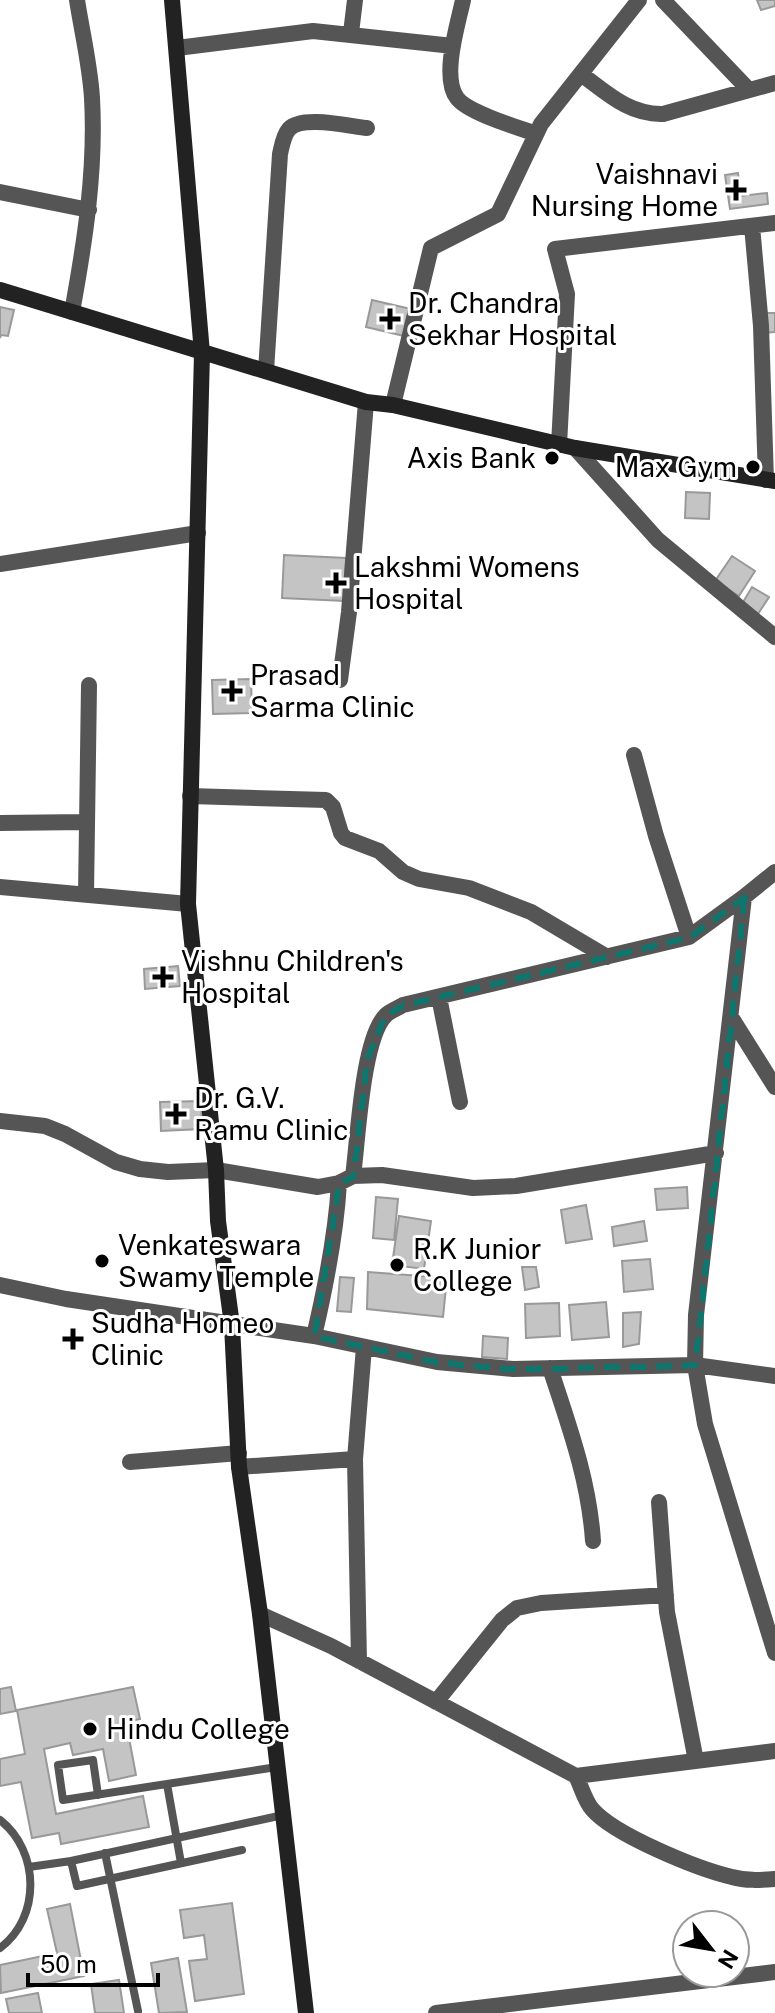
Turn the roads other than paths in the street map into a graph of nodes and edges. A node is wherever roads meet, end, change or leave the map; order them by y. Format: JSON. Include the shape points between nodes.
{"nodes":[{"id":1,"x":77,"y":0,"type":"edge"},
{"id":2,"x":172,"y":0,"type":"edge"},
{"id":3,"x":355,"y":0,"type":"edge"},
{"id":4,"x":463,"y":0,"type":"edge"},
{"id":5,"x":639,"y":0,"type":"edge"},
{"id":6,"x":663,"y":0,"type":"edge"},
{"id":7,"x":351,"y":33,"type":"junction"},
{"id":8,"x":453,"y":46,"type":"junction"},
{"id":9,"x":177,"y":48,"type":"junction"},
{"id":10,"x":581,"y":74,"type":"junction"},
{"id":11,"x":775,"y":83,"type":"edge"},
{"id":12,"x":749,"y":90,"type":"junction"},
{"id":13,"x":367,"y":128,"type":"dead end"},
{"id":14,"x":536,"y":134,"type":"junction"},
{"id":15,"x":0,"y":192,"type":"edge"},
{"id":16,"x":89,"y":210,"type":"junction"},
{"id":17,"x":775,"y":223,"type":"edge"},
{"id":18,"x":752,"y":226,"type":"junction"},
{"id":19,"x":0,"y":290,"type":"edge"},
{"id":20,"x":72,"y":312,"type":"junction"},
{"id":21,"x":202,"y":353,"type":"junction"},
{"id":22,"x":266,"y":371,"type":"junction"},
{"id":23,"x":366,"y":402,"type":"junction"},
{"id":24,"x":393,"y":405,"type":"junction"},
{"id":25,"x":567,"y":447,"type":"junction"},
{"id":26,"x":770,"y":480,"type":"edge"},
{"id":27,"x":198,"y":533,"type":"junction"},
{"id":28,"x":0,"y":564,"type":"edge"},
{"id":29,"x":775,"y":637,"type":"edge"},
{"id":30,"x":340,"y":680,"type":"dead end"},
{"id":31,"x":89,"y":685,"type":"dead end"},
{"id":32,"x":634,"y":755,"type":"dead end"},
{"id":33,"x":190,"y":796,"type":"junction"},
{"id":34,"x":86,"y":822,"type":"junction"},
{"id":35,"x":0,"y":823,"type":"edge"},
{"id":36,"x":775,"y":872,"type":"edge"},
{"id":37,"x":0,"y":887,"type":"edge"},
{"id":38,"x":86,"y":895,"type":"junction"},
{"id":39,"x":744,"y":897,"type":"junction"},
{"id":40,"x":188,"y":904,"type":"junction"},
{"id":41,"x":689,"y":937,"type":"junction"},
{"id":42,"x":607,"y":957,"type":"junction"},
{"id":43,"x":439,"y":997,"type":"junction"},
{"id":44,"x":731,"y":1017,"type":"junction"},
{"id":45,"x":775,"y":1087,"type":"edge"},
{"id":46,"x":460,"y":1102,"type":"dead end"},
{"id":47,"x":0,"y":1121,"type":"edge"},
{"id":48,"x":716,"y":1153,"type":"junction"},
{"id":49,"x":216,"y":1170,"type":"junction"},
{"id":50,"x":346,"y":1179,"type":"junction"},
{"id":51,"x":0,"y":1285,"type":"edge"},
{"id":52,"x":232,"y":1325,"type":"junction"},
{"id":53,"x":314,"y":1336,"type":"junction"},
{"id":54,"x":364,"y":1347,"type":"junction"},
{"id":55,"x":695,"y":1365,"type":"junction"},
{"id":56,"x":550,"y":1368,"type":"junction"},
{"id":57,"x":775,"y":1376,"type":"edge"},
{"id":58,"x":355,"y":1459,"type":"junction"},
{"id":59,"x":239,"y":1460,"type":"junction"},
{"id":60,"x":130,"y":1462,"type":"dead end"},
{"id":61,"x":659,"y":1502,"type":"dead end"},
{"id":62,"x":593,"y":1541,"type":"dead end"},
{"id":63,"x":666,"y":1595,"type":"junction"},
{"id":64,"x":260,"y":1614,"type":"junction"},
{"id":65,"x":775,"y":1653,"type":"edge"},
{"id":66,"x":359,"y":1661,"type":"junction"},
{"id":67,"x":436,"y":1702,"type":"junction"},
{"id":68,"x":775,"y":1751,"type":"edge"},
{"id":69,"x":696,"y":1761,"type":"junction"},
{"id":70,"x":277,"y":1767,"type":"junction"},
{"id":71,"x":576,"y":1776,"type":"junction"},
{"id":72,"x":167,"y":1784,"type":"junction"},
{"id":73,"x":98,"y":1795,"type":"junction"},
{"id":74,"x":283,"y":1815,"type":"junction"},
{"id":75,"x":0,"y":1820,"type":"edge"},
{"id":76,"x":177,"y":1838,"type":"junction"},
{"id":77,"x":242,"y":1850,"type":"dead end"},
{"id":78,"x":105,"y":1853,"type":"junction"},
{"id":79,"x":71,"y":1861,"type":"junction"},
{"id":80,"x":181,"y":1863,"type":"junction"},
{"id":81,"x":29,"y":1867,"type":"junction"},
{"id":82,"x":111,"y":1878,"type":"junction"},
{"id":83,"x":775,"y":1879,"type":"edge"},
{"id":84,"x":0,"y":1948,"type":"edge"},
{"id":85,"x":775,"y":1972,"type":"edge"},
{"id":86,"x":138,"y":2011,"type":"edge"},
{"id":87,"x":306,"y":2013,"type":"edge"},
{"id":88,"x":436,"y":2013,"type":"edge"}],
"edges":[{"from":1,"to":16,"type":"street","via":[[92,96]]},
{"from":2,"to":9,"type":"street"},
{"from":3,"to":7,"type":"street"},
{"from":4,"to":8,"type":"street"},
{"from":5,"to":10,"type":"street"},
{"from":6,"to":12,"type":"street"},
{"from":7,"to":8,"type":"street"},
{"from":7,"to":9,"type":"street","via":[[300,32]]},
{"from":8,"to":14,"type":"street","via":[[451,86],[457,100]]},
{"from":9,"to":21,"type":"street"},
{"from":10,"to":12,"type":"street","via":[[632,111],[650,114]]},
{"from":10,"to":14,"type":"street"},
{"from":11,"to":12,"type":"street"},
{"from":13,"to":22,"type":"street","via":[[303,121],[284,138]]},
{"from":14,"to":24,"type":"street","via":[[498,214],[431,248]]},
{"from":15,"to":16,"type":"street"},
{"from":16,"to":20,"type":"street"},
{"from":17,"to":18,"type":"street"},
{"from":18,"to":25,"type":"street","via":[[555,249],[567,294]]},
{"from":18,"to":26,"type":"street"},
{"from":19,"to":20,"type":"street"},
{"from":20,"to":21,"type":"street"},
{"from":21,"to":22,"type":"street"},
{"from":21,"to":27,"type":"street"},
{"from":22,"to":23,"type":"street"},
{"from":23,"to":24,"type":"street"},
{"from":23,"to":30,"type":"street"},
{"from":24,"to":25,"type":"street"},
{"from":25,"to":26,"type":"street"},
{"from":25,"to":29,"type":"street","via":[[658,540]]},
{"from":27,"to":28,"type":"street"},
{"from":27,"to":33,"type":"street"},
{"from":31,"to":34,"type":"street"},
{"from":32,"to":41,"type":"street"},
{"from":33,"to":40,"type":"street"},
{"from":33,"to":42,"type":"street","via":[[326,800],[345,838],[379,851],[403,872],[520,907]]},
{"from":34,"to":35,"type":"street"},
{"from":34,"to":38,"type":"street"},
{"from":36,"to":39,"type":"street"},
{"from":37,"to":38,"type":"street"},
{"from":38,"to":40,"type":"street"},
{"from":39,"to":41,"type":"street"},
{"from":39,"to":44,"type":"street"},
{"from":40,"to":49,"type":"street"},
{"from":41,"to":42,"type":"street"},
{"from":42,"to":43,"type":"street"},
{"from":43,"to":46,"type":"street"},
{"from":43,"to":50,"type":"street","via":[[385,1015],[367,1058]]},
{"from":44,"to":45,"type":"street"},
{"from":44,"to":48,"type":"street"},
{"from":47,"to":49,"type":"street","via":[[45,1126],[140,1169]]},
{"from":48,"to":50,"type":"street","via":[[516,1186],[473,1188],[382,1175]]},
{"from":48,"to":55,"type":"street"},
{"from":49,"to":50,"type":"street","via":[[318,1187]]},
{"from":49,"to":52,"type":"street"},
{"from":50,"to":53,"type":"street"},
{"from":51,"to":52,"type":"street"},
{"from":52,"to":53,"type":"street"},
{"from":52,"to":59,"type":"street"},
{"from":53,"to":54,"type":"street"},
{"from":54,"to":56,"type":"street","via":[[437,1362]]},
{"from":54,"to":58,"type":"street"},
{"from":55,"to":56,"type":"street"},
{"from":55,"to":57,"type":"street"},
{"from":55,"to":65,"type":"street","via":[[705,1424]]},
{"from":56,"to":62,"type":"street","via":[[591,1504]]},
{"from":58,"to":59,"type":"street"},
{"from":58,"to":66,"type":"street"},
{"from":59,"to":60,"type":"street"},
{"from":59,"to":64,"type":"street"},
{"from":61,"to":63,"type":"street"},
{"from":63,"to":67,"type":"street","via":[[517,1608]]},
{"from":63,"to":69,"type":"street"},
{"from":64,"to":66,"type":"street"},
{"from":64,"to":70,"type":"street"},
{"from":66,"to":67,"type":"street"},
{"from":67,"to":71,"type":"street"},
{"from":68,"to":69,"type":"street"},
{"from":69,"to":71,"type":"street"},
{"from":70,"to":72,"type":"lane"},
{"from":70,"to":74,"type":"street"},
{"from":71,"to":83,"type":"street","via":[[592,1809],[661,1852],[732,1877]]},
{"from":72,"to":73,"type":"lane"},
{"from":72,"to":76,"type":"lane"},
{"from":73,"to":73,"type":"lane","via":[[63,1800],[58,1765],[93,1760]]},
{"from":74,"to":76,"type":"lane"},
{"from":74,"to":87,"type":"street"},
{"from":75,"to":81,"type":"lane","via":[[20,1842]]},
{"from":76,"to":78,"type":"lane"},
{"from":76,"to":80,"type":"lane"},
{"from":77,"to":80,"type":"lane"},
{"from":78,"to":79,"type":"lane"},
{"from":78,"to":82,"type":"lane"},
{"from":79,"to":81,"type":"lane"},
{"from":79,"to":82,"type":"lane","via":[[77,1886]]},
{"from":80,"to":82,"type":"lane"},
{"from":81,"to":84,"type":"lane","via":[[31,1896],[22,1923]]},
{"from":82,"to":86,"type":"lane"},
{"from":85,"to":88,"type":"street"}]}
